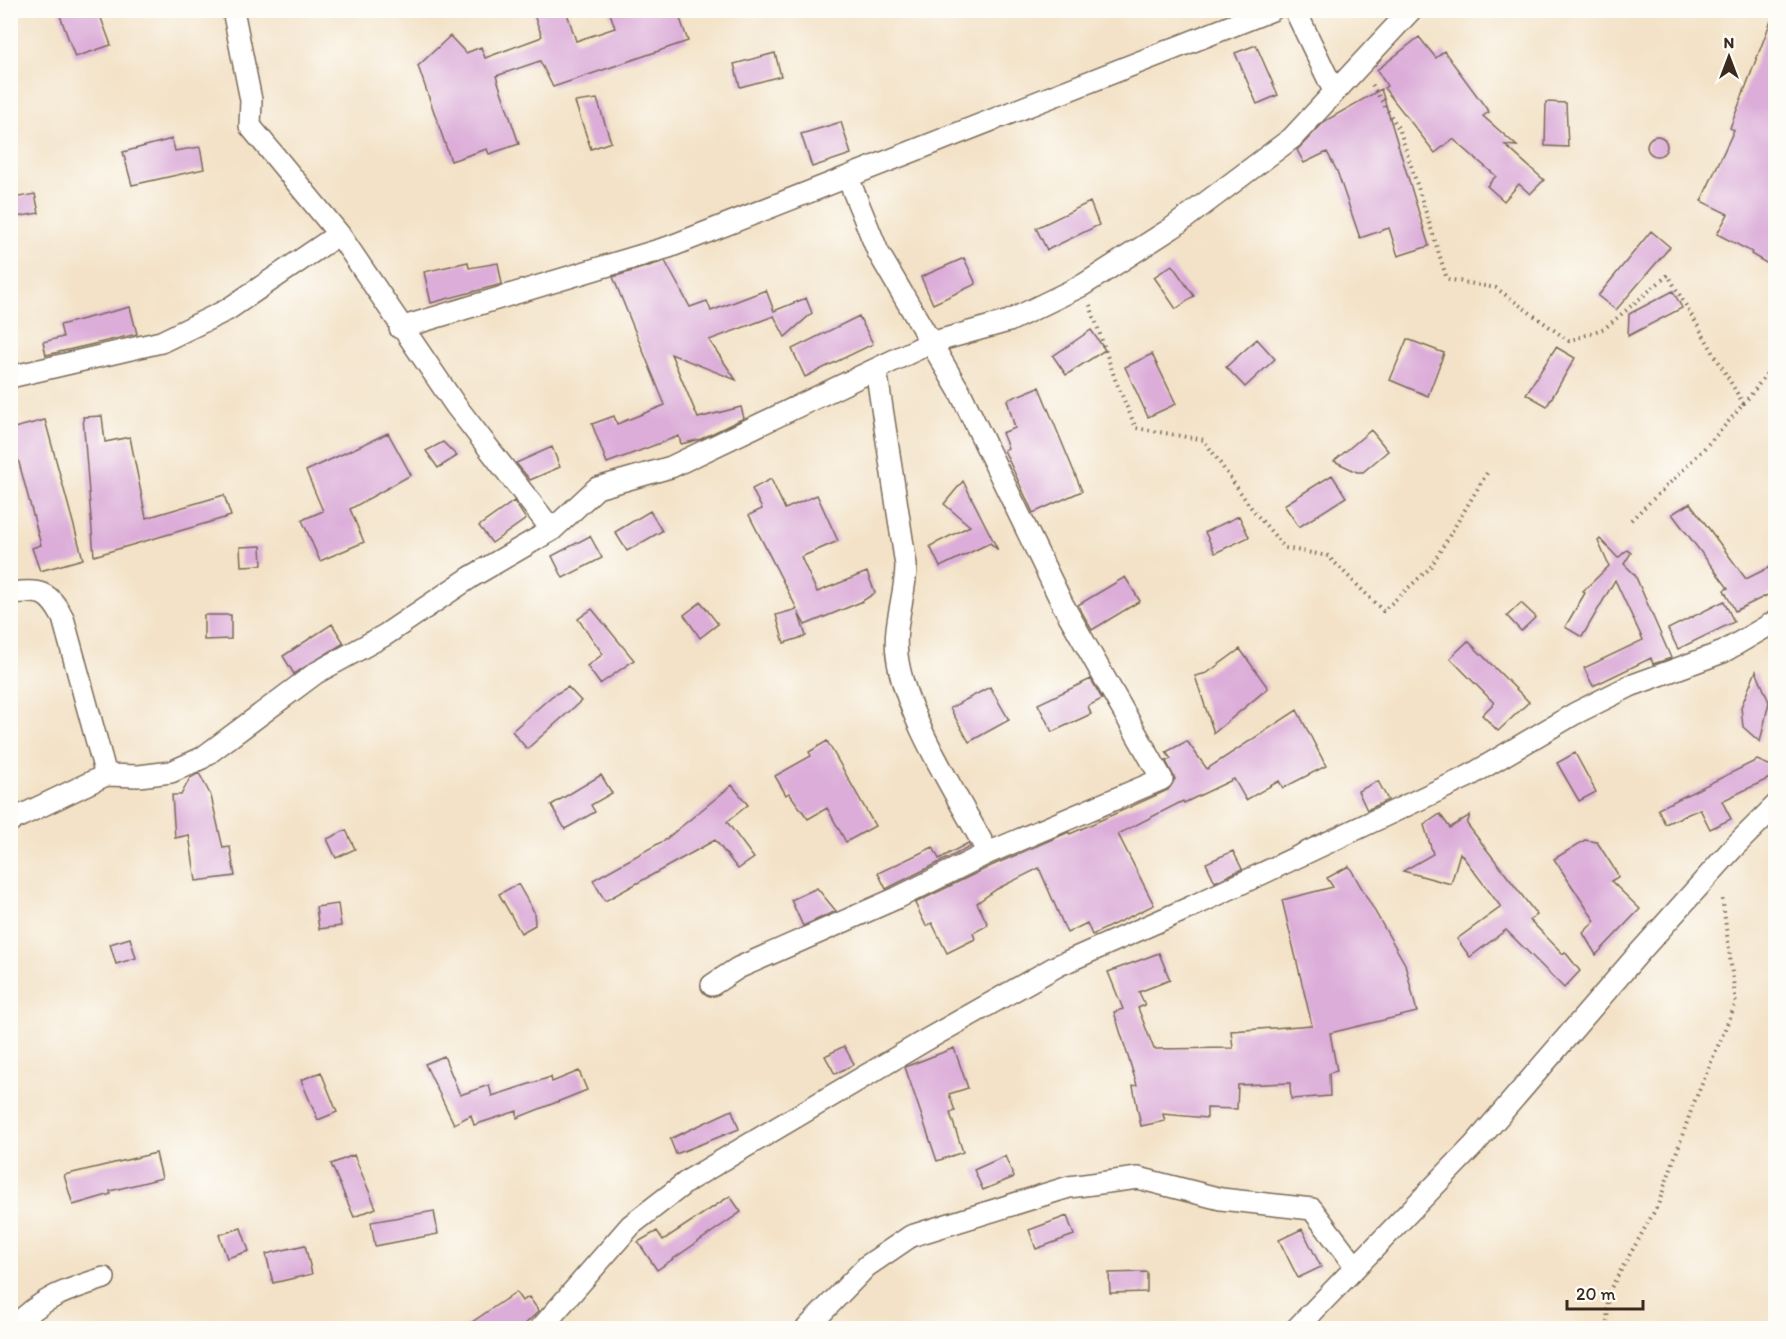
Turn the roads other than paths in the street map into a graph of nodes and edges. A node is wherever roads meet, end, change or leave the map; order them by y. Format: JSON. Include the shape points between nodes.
{"nodes":[{"id":1,"x":233,"y":10,"type":"edge"},
{"id":2,"x":1272,"y":10,"type":"edge"},
{"id":3,"x":1295,"y":10,"type":"edge"},
{"id":4,"x":1411,"y":10,"type":"edge"},
{"id":5,"x":1334,"y":91,"type":"junction"},
{"id":6,"x":849,"y":178,"type":"junction"},
{"id":7,"x":339,"y":234,"type":"junction"},
{"id":8,"x":400,"y":328,"type":"junction"},
{"id":9,"x":930,"y":343,"type":"junction"},
{"id":10,"x":876,"y":369,"type":"junction"},
{"id":11,"x":10,"y":377,"type":"edge"},
{"id":12,"x":552,"y":530,"type":"junction"},
{"id":13,"x":10,"y":592,"type":"edge"},
{"id":14,"x":1776,"y":621,"type":"edge"},
{"id":15,"x":106,"y":775,"type":"junction"},
{"id":16,"x":1776,"y":805,"type":"edge"},
{"id":17,"x":10,"y":820,"type":"edge"},
{"id":18,"x":988,"y":853,"type":"junction"},
{"id":19,"x":712,"y":985,"type":"dead end"},
{"id":20,"x":1355,"y":1266,"type":"junction"},
{"id":21,"x":104,"y":1278,"type":"dead end"},
{"id":22,"x":13,"y":1329,"type":"edge"},
{"id":23,"x":541,"y":1329,"type":"edge"},
{"id":24,"x":807,"y":1329,"type":"edge"},
{"id":25,"x":1297,"y":1329,"type":"edge"}],
"edges":[{"from":1,"to":7,"type":"street","via":[[251,100],[250,126]]},
{"from":2,"to":6,"type":"street"},
{"from":3,"to":5,"type":"street"},
{"from":4,"to":5,"type":"street"},
{"from":5,"to":9,"type":"street","via":[[1292,138],[1172,228],[1083,285],[1010,321]]},
{"from":6,"to":8,"type":"street","via":[[669,247]]},
{"from":6,"to":9,"type":"street","via":[[878,252]]},
{"from":7,"to":8,"type":"street"},
{"from":7,"to":11,"type":"street","via":[[226,310],[161,342]]},
{"from":8,"to":12,"type":"street"},
{"from":9,"to":10,"type":"street"},
{"from":9,"to":18,"type":"street","via":[[961,394],[1063,606],[1162,779]]},
{"from":10,"to":12,"type":"street","via":[[671,467],[597,488]]},
{"from":10,"to":18,"type":"street","via":[[906,565],[896,630],[902,681],[913,712]]},
{"from":12,"to":15,"type":"street","via":[[316,674],[202,758],[171,772]]},
{"from":13,"to":15,"type":"street","via":[[36,591],[48,595],[63,618]]},
{"from":14,"to":23,"type":"street","via":[[1723,652],[1630,686],[1469,776],[1058,966],[936,1035],[689,1180],[631,1225]]},
{"from":15,"to":17,"type":"street"},
{"from":16,"to":20,"type":"street","via":[[1639,952],[1474,1145]]},
{"from":18,"to":19,"type":"street","via":[[738,968]]},
{"from":20,"to":24,"type":"street","via":[[1312,1209],[1221,1200],[1138,1178],[1069,1187],[911,1236],[867,1266]]},
{"from":20,"to":25,"type":"street"},
{"from":21,"to":22,"type":"street","via":[[57,1293],[27,1313]]}]}
